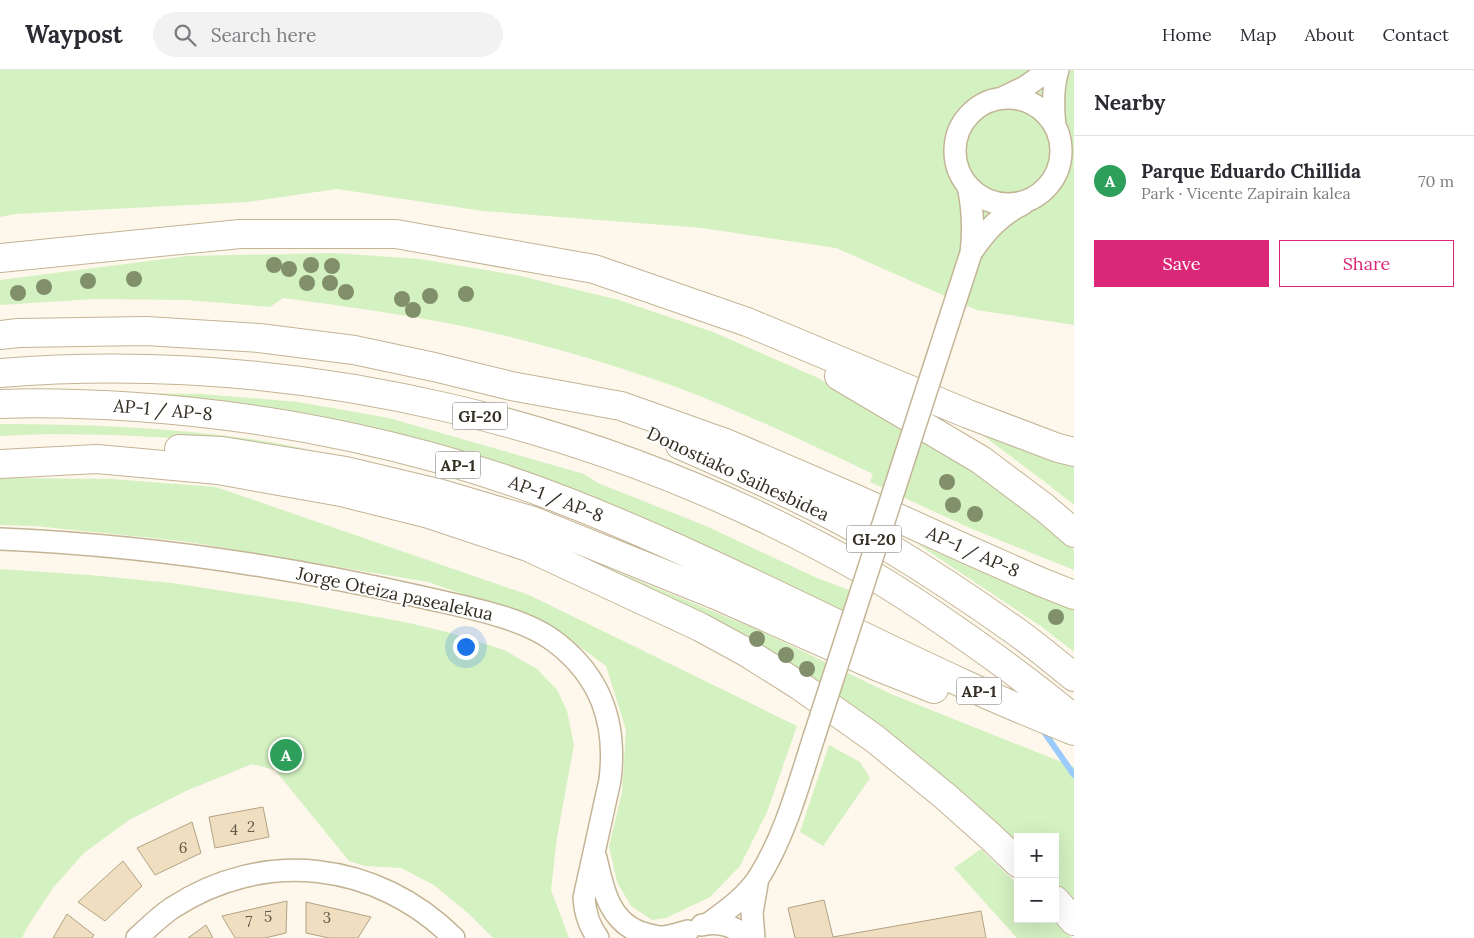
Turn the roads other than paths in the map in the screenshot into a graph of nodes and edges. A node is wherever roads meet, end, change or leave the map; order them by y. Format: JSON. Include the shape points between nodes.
{"nodes":[{"id":1,"x":1049,"y":70,"type":"edge"},
{"id":2,"x":1058,"y":70,"type":"edge"},
{"id":3,"x":1002,"y":98,"type":"junction"},
{"id":4,"x":1055,"y":126,"type":"junction"},
{"id":5,"x":968,"y":186,"type":"junction"},
{"id":6,"x":1028,"y":201,"type":"junction"},
{"id":7,"x":971,"y":253,"type":"junction"},
{"id":8,"x":0,"y":258,"type":"edge"},
{"id":9,"x":747,"y":322,"type":"junction"},
{"id":10,"x":0,"y":335,"type":"edge"},
{"id":11,"x":0,"y":373,"type":"edge"},
{"id":12,"x":511,"y":386,"type":"junction"},
{"id":13,"x":0,"y":404,"type":"edge"},
{"id":14,"x":0,"y":448,"type":"edge"},
{"id":15,"x":1074,"y":452,"type":"edge"},
{"id":16,"x":0,"y":464,"type":"edge"},
{"id":17,"x":1074,"y":533,"type":"edge"},
{"id":18,"x":0,"y":539,"type":"edge"},
{"id":19,"x":1074,"y":595,"type":"edge"},
{"id":20,"x":881,"y":656,"type":"junction"},
{"id":21,"x":1074,"y":677,"type":"edge"},
{"id":22,"x":1074,"y":719,"type":"edge"},
{"id":23,"x":1074,"y":731,"type":"edge"},
{"id":24,"x":1074,"y":738,"type":"edge"},
{"id":25,"x":594,"y":852,"type":"junction"},
{"id":26,"x":1014,"y":859,"type":"edge"},
{"id":27,"x":758,"y":878,"type":"junction"},
{"id":28,"x":1059,"y":904,"type":"edge"},
{"id":29,"x":1074,"y":921,"type":"edge"},
{"id":30,"x":692,"y":931,"type":"edge"},
{"id":31,"x":137,"y":938,"type":"edge"},
{"id":32,"x":454,"y":938,"type":"edge"},
{"id":33,"x":598,"y":938,"type":"edge"},
{"id":34,"x":749,"y":938,"type":"edge"},
{"id":35,"x":754,"y":938,"type":"edge"}],
"edges":[{"from":1,"to":3,"type":"street"},
{"from":2,"to":4,"type":"street","via":[[1053,109]]},
{"from":3,"to":4,"type":"street","via":[[1029,102],[1041,109]]},
{"from":3,"to":5,"type":"street","via":[[986,102],[972,111],[962,124],[954,156]]},
{"from":4,"to":6,"type":"street","via":[[1062,150],[1060,166],[1048,187]]},
{"from":5,"to":6,"type":"street","via":[[995,204],[1012,205]]},
{"from":5,"to":7,"type":"street","via":[[973,234]]},
{"from":6,"to":7,"type":"street","via":[[992,226]]},
{"from":7,"to":27,"type":"street","bridge":true,"via":[[792,805]]},
{"from":8,"to":9,"type":"highway","via":[[240,234],[396,234],[594,269]]},
{"from":9,"to":15,"type":"highway","via":[[968,414]]},
{"from":9,"to":17,"type":"highway","via":[[981,460]]},
{"from":10,"to":12,"type":"highway","name":"AP-1 / AP-8","via":[[146,331],[259,338],[354,350]]},
{"from":11,"to":22,"type":"highway","number":"GI-20","via":[[102,368],[274,378],[362,390],[521,426],[668,476],[740,507],[862,570],[993,656]]},
{"from":12,"to":19,"type":"highway","name":"AP-1 / AP-8","via":[[621,406],[728,444]]},
{"from":12,"to":21,"type":"highway","name":"Donostiako Saihesbidea","number":"GI-20","via":[[654,434],[754,477],[827,514],[943,581]]},
{"from":13,"to":20,"type":"highway","name":"AP-1 / AP-8","number":"AP-1","via":[[181,410],[350,436],[436,459],[536,490],[640,531],[714,564]]},
{"from":14,"to":20,"type":"highway","via":[[96,443],[222,451],[346,471],[438,493],[533,521],[716,596]]},
{"from":16,"to":26,"type":"highway","via":[[97,459],[218,470],[341,492],[429,514],[528,547],[700,627],[800,686],[875,739],[946,797]]},
{"from":18,"to":25,"type":"street","name":"Jorge Oteiza pasealekua","via":[[103,546],[265,566],[467,607],[535,629],[553,640],[583,668],[603,703],[612,741],[611,770]]},
{"from":20,"to":23,"type":"highway","name":"AP-1 / AP-8","number":"AP-1","via":[[967,686]]},
{"from":20,"to":24,"type":"highway","via":[[969,702]]},
{"from":25,"to":30,"type":"street","via":[[602,888],[622,921],[634,930],[661,937]]},
{"from":25,"to":33,"type":"street","name":"Jorge Oteiza pasealekua","via":[[584,898],[587,918]]},
{"from":27,"to":30,"type":"street","via":[[735,903]]},
{"from":27,"to":35,"type":"street","via":[[752,913]]},
{"from":28,"to":29,"type":"highway"},
{"from":30,"to":34,"type":"street","via":[[719,923]]},
{"from":31,"to":32,"type":"street","via":[[170,909],[213,886],[259,873],[308,870],[355,878],[400,896]]}]}
